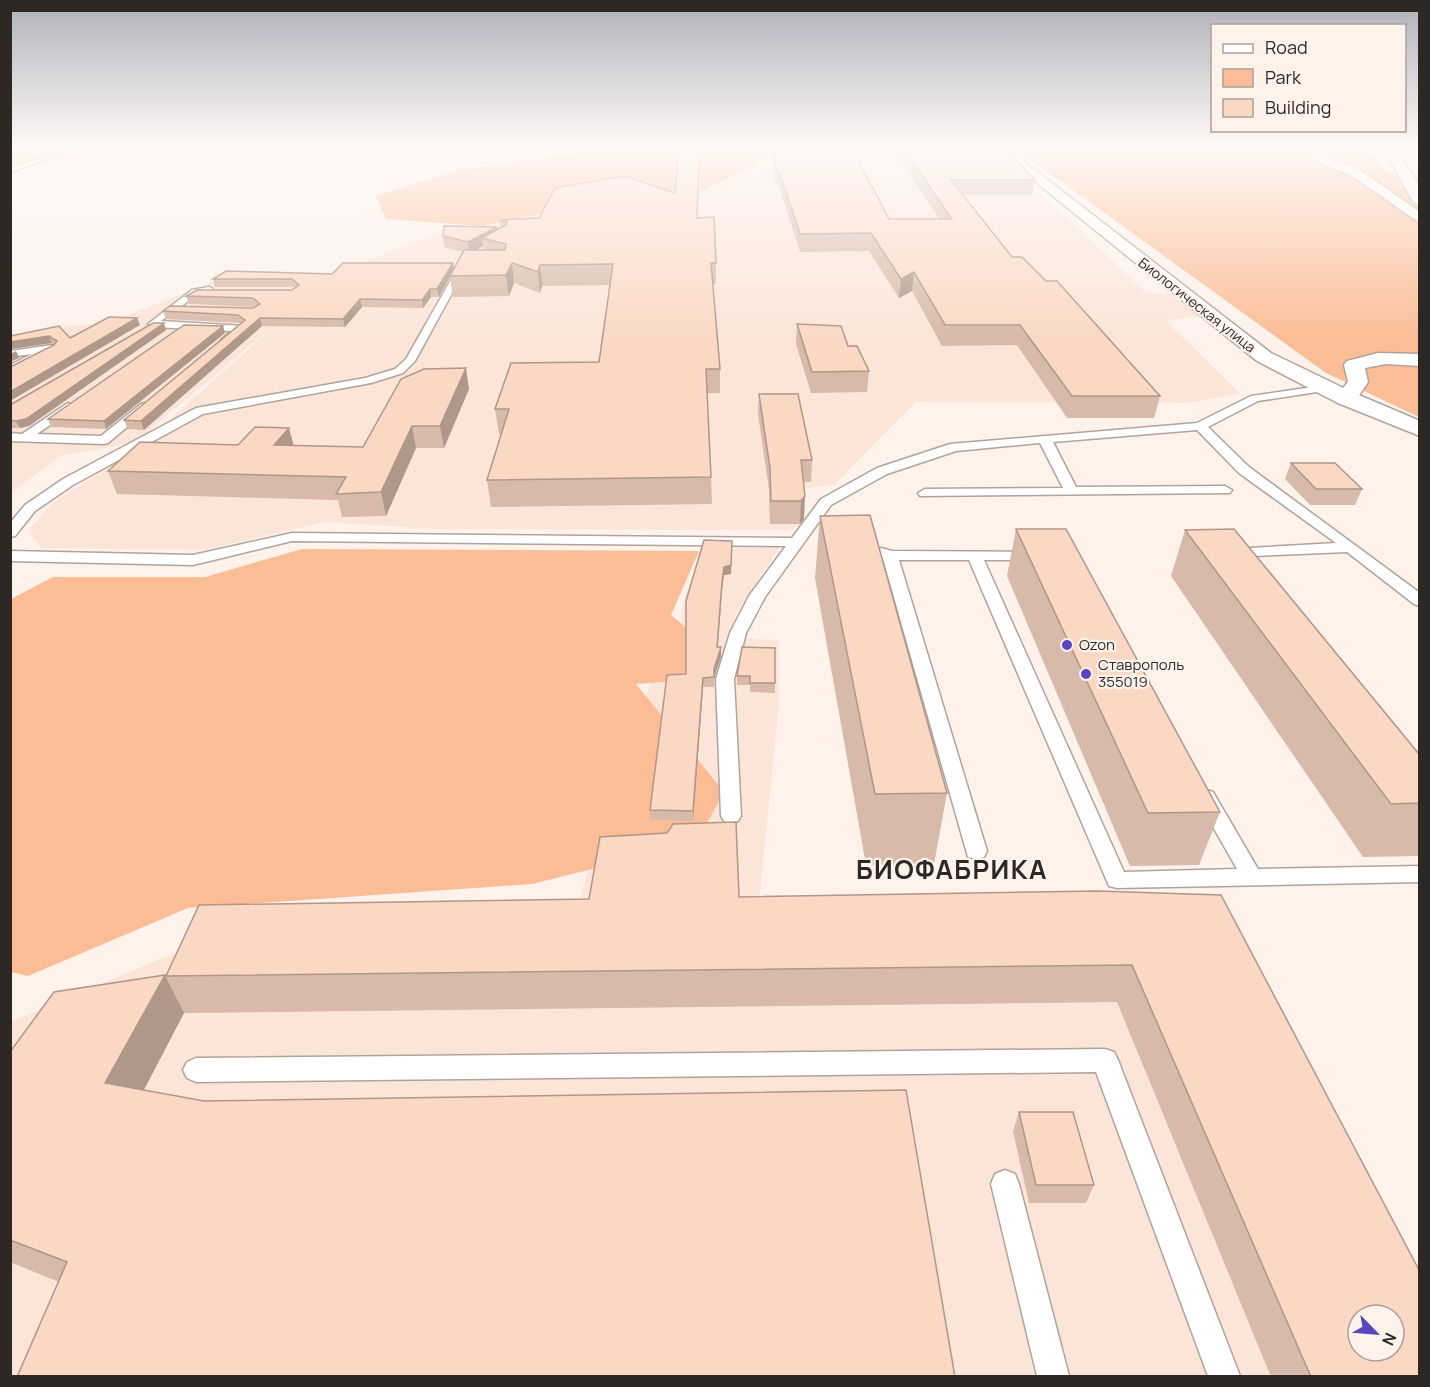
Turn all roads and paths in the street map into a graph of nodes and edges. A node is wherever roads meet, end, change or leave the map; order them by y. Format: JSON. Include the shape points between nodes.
{"nodes":[{"id":1,"x":1079,"y":211,"type":"edge"},
{"id":2,"x":475,"y":257,"type":"edge"},
{"id":3,"x":220,"y":291,"type":"edge"},
{"id":4,"x":168,"y":309,"type":"junction"},
{"id":5,"x":190,"y":310,"type":"edge"},
{"id":6,"x":182,"y":326,"type":"junction"},
{"id":7,"x":164,"y":339,"type":"edge"},
{"id":8,"x":213,"y":350,"type":"edge"},
{"id":9,"x":10,"y":354,"type":"edge"},
{"id":10,"x":1419,"y":360,"type":"edge"},
{"id":11,"x":10,"y":370,"type":"edge"},
{"id":12,"x":1326,"y":388,"type":"junction"},
{"id":13,"x":159,"y":395,"type":"edge"},
{"id":14,"x":80,"y":398,"type":"edge"},
{"id":15,"x":1346,"y":398,"type":"junction"},
{"id":16,"x":1200,"y":426,"type":"junction"},
{"id":17,"x":1418,"y":428,"type":"edge"},
{"id":18,"x":10,"y":437,"type":"edge"},
{"id":19,"x":25,"y":437,"type":"junction"},
{"id":20,"x":1045,"y":440,"type":"junction"},
{"id":21,"x":1225,"y":490,"type":"dead end"},
{"id":22,"x":1072,"y":492,"type":"junction"},
{"id":23,"x":925,"y":493,"type":"dead end"},
{"id":24,"x":826,"y":502,"type":"junction"},
{"id":25,"x":833,"y":522,"type":"edge"},
{"id":26,"x":10,"y":533,"type":"edge"},
{"id":27,"x":797,"y":542,"type":"junction"},
{"id":28,"x":869,"y":546,"type":"edge"},
{"id":29,"x":1350,"y":547,"type":"junction"},
{"id":30,"x":974,"y":555,"type":"junction"},
{"id":31,"x":1057,"y":555,"type":"edge"},
{"id":32,"x":10,"y":556,"type":"edge"},
{"id":33,"x":890,"y":556,"type":"junction"},
{"id":34,"x":1245,"y":571,"type":"edge"},
{"id":35,"x":1419,"y":601,"type":"edge"},
{"id":36,"x":1199,"y":784,"type":"edge"},
{"id":37,"x":731,"y":816,"type":"dead end"},
{"id":38,"x":976,"y":851,"type":"dead end"},
{"id":39,"x":1419,"y":874,"type":"edge"},
{"id":40,"x":1252,"y":878,"type":"junction"},
{"id":41,"x":196,"y":1070,"type":"dead end"},
{"id":42,"x":1005,"y":1184,"type":"dead end"},
{"id":43,"x":1053,"y":1377,"type":"edge"},
{"id":44,"x":1224,"y":1377,"type":"edge"}],
"edges":[{"from":1,"to":12,"type":"street","name":"Биологическая улица","via":[[1264,357]]},
{"from":2,"to":26,"type":"lane","via":[[465,262],[410,361],[399,370],[367,381],[200,411],[68,482],[30,508]]},
{"from":3,"to":4,"type":"lane","via":[[195,292]]},
{"from":4,"to":5,"type":"lane"},
{"from":4,"to":6,"type":"lane","via":[[148,327]]},
{"from":6,"to":7,"type":"lane"},
{"from":6,"to":8,"type":"lane","via":[[240,328]]},
{"from":9,"to":11,"type":"lane","via":[[52,348]]},
{"from":10,"to":15,"type":"street","via":[[1367,359],[1354,365],[1358,382]]},
{"from":12,"to":15,"type":"street","name":"Биологическая улица"},
{"from":12,"to":16,"type":"lane","via":[[1255,398]]},
{"from":13,"to":19,"type":"lane","via":[[104,440]]},
{"from":14,"to":19,"type":"lane"},
{"from":15,"to":17,"type":"street","name":"Биологическая улица"},
{"from":16,"to":20,"type":"lane"},
{"from":16,"to":29,"type":"lane","via":[[1244,470]]},
{"from":18,"to":19,"type":"lane"},
{"from":20,"to":22,"type":"lane"},
{"from":20,"to":24,"type":"lane","via":[[954,447],[882,471]]},
{"from":21,"to":22,"type":"lane"},
{"from":22,"to":23,"type":"lane"},
{"from":24,"to":25,"type":"lane"},
{"from":24,"to":27,"type":"lane"},
{"from":27,"to":32,"type":"lane","via":[[292,537],[193,560]]},
{"from":27,"to":37,"type":"lane","via":[[757,596],[738,633],[725,679]]},
{"from":28,"to":33,"type":"lane"},
{"from":29,"to":34,"type":"lane","via":[[1232,552]]},
{"from":29,"to":35,"type":"lane"},
{"from":30,"to":31,"type":"lane"},
{"from":30,"to":33,"type":"lane"},
{"from":30,"to":40,"type":"lane","via":[[1117,880]]},
{"from":33,"to":38,"type":"lane"},
{"from":36,"to":40,"type":"lane"},
{"from":39,"to":40,"type":"lane"},
{"from":41,"to":44,"type":"lane","via":[[1105,1060]]},
{"from":42,"to":43,"type":"lane"}]}
